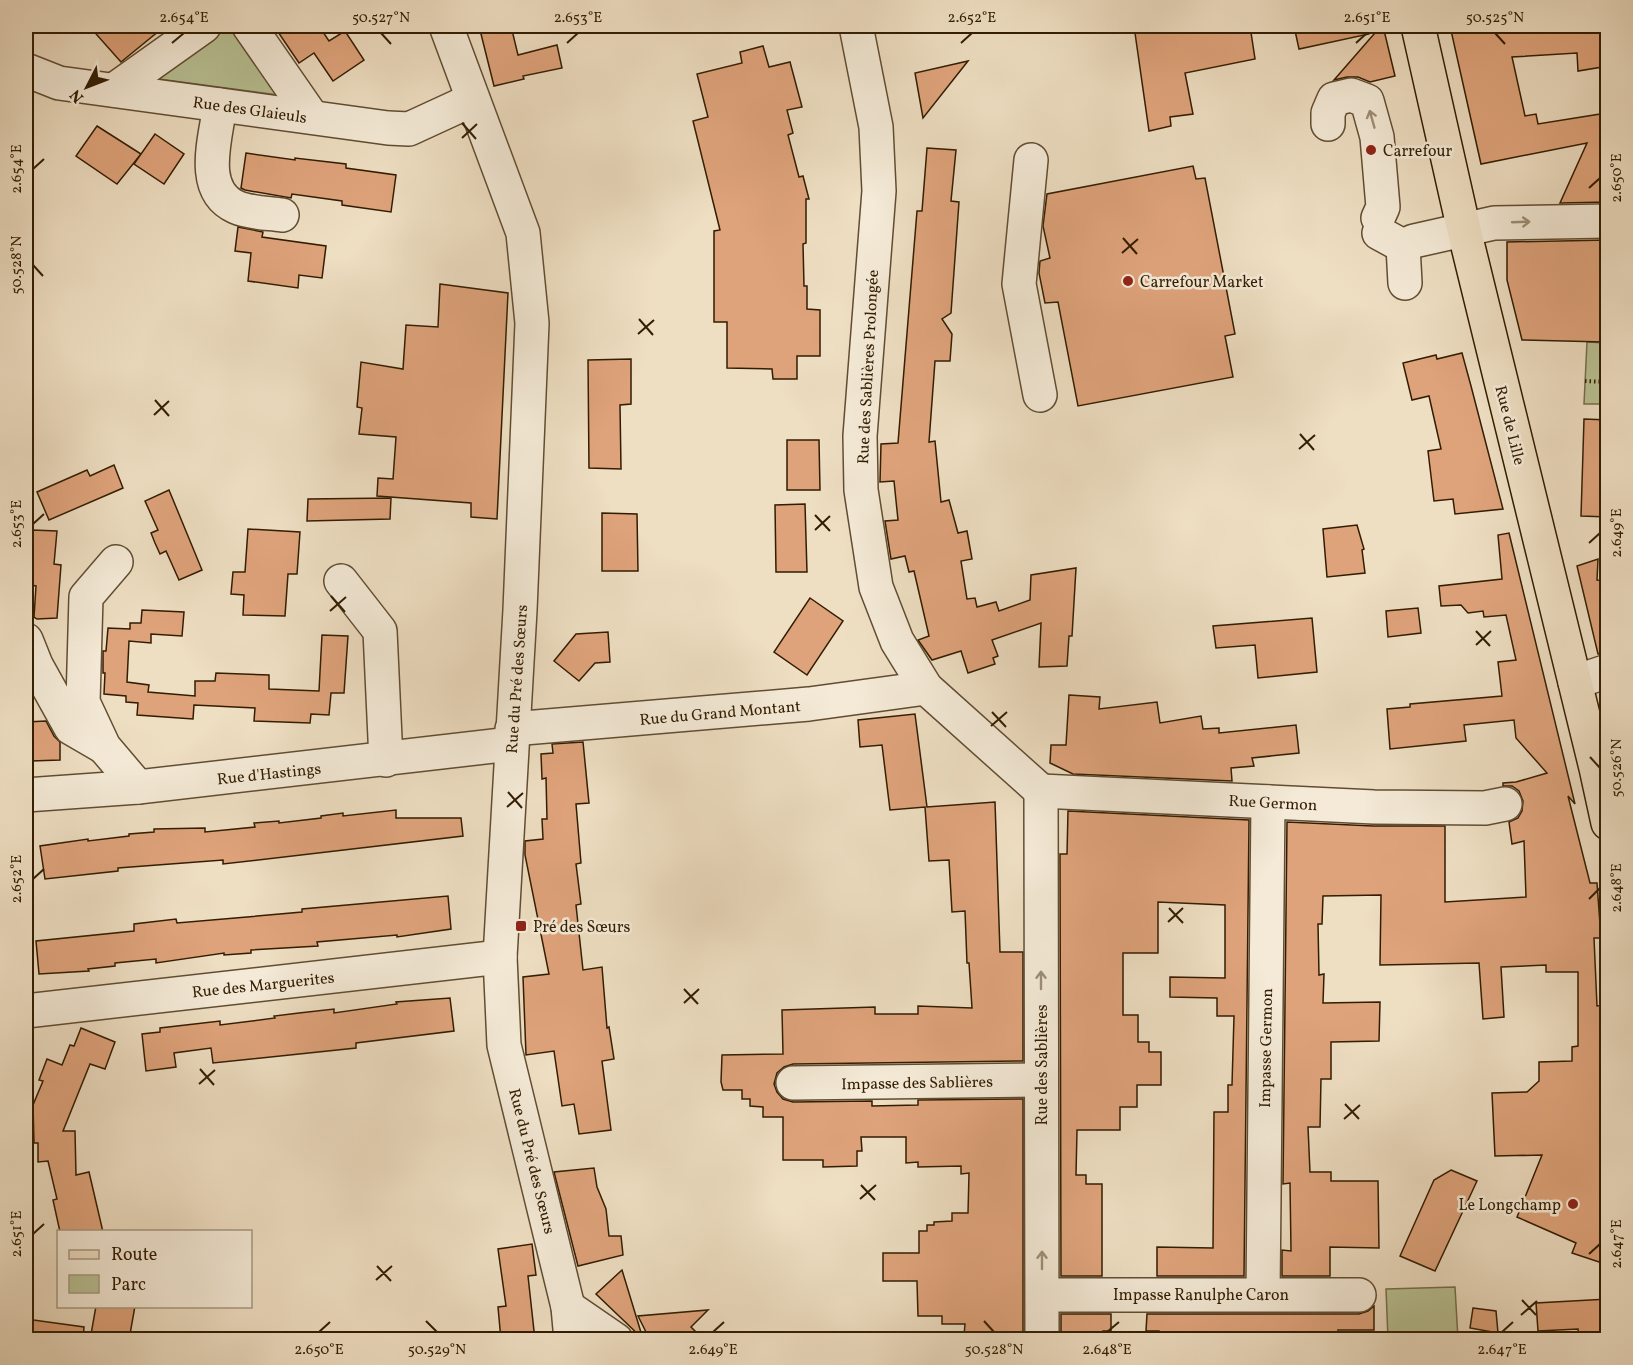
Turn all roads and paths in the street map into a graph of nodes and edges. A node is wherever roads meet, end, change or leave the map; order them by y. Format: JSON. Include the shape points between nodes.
{"nodes":[{"id":1,"x":204,"y":26,"type":"edge"},
{"id":2,"x":249,"y":26,"type":"edge"},
{"id":3,"x":446,"y":26,"type":"edge"},
{"id":4,"x":856,"y":26,"type":"edge"},
{"id":5,"x":1418,"y":26,"type":"edge"},
{"id":6,"x":26,"y":70,"type":"edge"},
{"id":7,"x":114,"y":90,"type":"junction"},
{"id":8,"x":472,"y":100,"type":"junction"},
{"id":9,"x":220,"y":105,"type":"junction"},
{"id":10,"x":312,"y":117,"type":"junction"},
{"id":11,"x":1328,"y":124,"type":"dead end"},
{"id":12,"x":1031,"y":160,"type":"dead end"},
{"id":13,"x":282,"y":215,"type":"dead end"},
{"id":14,"x":1608,"y":221,"type":"edge"},
{"id":15,"x":1464,"y":230,"type":"junction"},
{"id":16,"x":1387,"y":232,"type":"junction"},
{"id":17,"x":1405,"y":283,"type":"dead end"},
{"id":18,"x":1585,"y":381,"type":"dead end"},
{"id":19,"x":1608,"y":382,"type":"edge"},
{"id":20,"x":1040,"y":395,"type":"dead end"},
{"id":21,"x":116,"y":562,"type":"dead end"},
{"id":22,"x":341,"y":581,"type":"dead end"},
{"id":23,"x":26,"y":640,"type":"edge"},
{"id":24,"x":1608,"y":671,"type":"edge"},
{"id":25,"x":1575,"y":682,"type":"junction"},
{"id":26,"x":926,"y":688,"type":"junction"},
{"id":27,"x":512,"y":736,"type":"junction"},
{"id":28,"x":104,"y":747,"type":"junction"},
{"id":29,"x":386,"y":760,"type":"junction"},
{"id":30,"x":138,"y":787,"type":"junction"},
{"id":31,"x":1041,"y":791,"type":"junction"},
{"id":32,"x":26,"y":795,"type":"edge"},
{"id":33,"x":1268,"y":802,"type":"junction"},
{"id":34,"x":1505,"y":804,"type":"dead end"},
{"id":35,"x":1608,"y":823,"type":"edge"},
{"id":36,"x":500,"y":957,"type":"junction"},
{"id":37,"x":26,"y":1011,"type":"edge"},
{"id":38,"x":1041,"y":1080,"type":"junction"},
{"id":39,"x":793,"y":1083,"type":"dead end"},
{"id":40,"x":1263,"y":1294,"type":"junction"},
{"id":41,"x":1043,"y":1295,"type":"junction"},
{"id":42,"x":1359,"y":1295,"type":"dead end"},
{"id":43,"x":568,"y":1307,"type":"junction"},
{"id":44,"x":571,"y":1340,"type":"edge"},
{"id":45,"x":616,"y":1340,"type":"edge"},
{"id":46,"x":1042,"y":1340,"type":"edge"}],
"edges":[{"from":1,"to":7,"type":"street"},
{"from":2,"to":10,"type":"street"},
{"from":3,"to":8,"type":"street","name":"Rue du Pré des Sœurs"},
{"from":4,"to":26,"type":"street","name":"Rue des Sablières Prolongée","via":[[876,127],[879,191],[860,436],[861,490],[876,587],[897,641]]},
{"from":5,"to":15,"type":"main road","name":"Rue de Lille"},
{"from":6,"to":7,"type":"street","name":"Rue des Glaieuls","via":[[59,83]]},
{"from":7,"to":9,"type":"street","name":"Rue des Glaieuls"},
{"from":8,"to":10,"type":"street","name":"Rue des Glaieuls","via":[[409,129]]},
{"from":8,"to":27,"type":"street","name":"Rue du Pré des Sœurs","via":[[523,232],[532,323]]},
{"from":9,"to":10,"type":"street","name":"Rue des Glaieuls"},
{"from":9,"to":13,"type":"street","via":[[212,170],[215,187],[225,201],[238,208]]},
{"from":16,"to":11,"type":"street","one_way":true,"via":[[1377,137],[1367,101],[1351,95],[1334,99]]},
{"from":12,"to":20,"type":"street","via":[[1019,284]]},
{"from":15,"to":14,"type":"street","one_way":true,"via":[[1494,223]]},
{"from":15,"to":16,"type":"street","via":[[1414,241]]},
{"from":15,"to":25,"type":"main road","name":"Rue de Lille"},
{"from":16,"to":17,"type":"street"},
{"from":18,"to":19,"type":"path"},
{"from":21,"to":28,"type":"street","via":[[86,597],[83,702]]},
{"from":22,"to":29,"type":"street","via":[[380,631]]},
{"from":23,"to":28,"type":"street","via":[[71,728]]},
{"from":24,"to":25,"type":"street"},
{"from":25,"to":35,"type":"main road","name":"Rue de Lille"},
{"from":26,"to":27,"type":"street","name":"Rue du Grand Montant"},
{"from":26,"to":31,"type":"street","name":"Rue des Sablières Prolongée"},
{"from":27,"to":29,"type":"street","name":"Rue d'Hastings"},
{"from":27,"to":36,"type":"street","name":"Rue du Pré des Sœurs"},
{"from":28,"to":30,"type":"street"},
{"from":29,"to":30,"type":"street","name":"Rue d'Hastings"},
{"from":30,"to":32,"type":"street","name":"Rue d'Hastings"},
{"from":31,"to":33,"type":"street","name":"Rue Germon"},
{"from":38,"to":31,"type":"street","name":"Rue des Sablières","one_way":true},
{"from":33,"to":34,"type":"street","name":"Rue Germon","via":[[1485,808]]},
{"from":33,"to":40,"type":"street","name":"Impasse Germon"},
{"from":36,"to":37,"type":"street","name":"Rue des Marguerites"},
{"from":36,"to":43,"type":"street","name":"Rue du Pré des Sœurs","via":[[504,1045]]},
{"from":38,"to":39,"type":"street","name":"Impasse des Sablières"},
{"from":41,"to":38,"type":"street","name":"Rue des Sablières","one_way":true},
{"from":40,"to":41,"type":"street","name":"Impasse Ranulphe Caron"},
{"from":40,"to":42,"type":"street","name":"Impasse Ranulphe Caron"},
{"from":41,"to":46,"type":"street","name":"Rue des Sablières"},
{"from":43,"to":44,"type":"street","name":"Rue du Pré des Sœurs"},
{"from":43,"to":45,"type":"street"}]}
